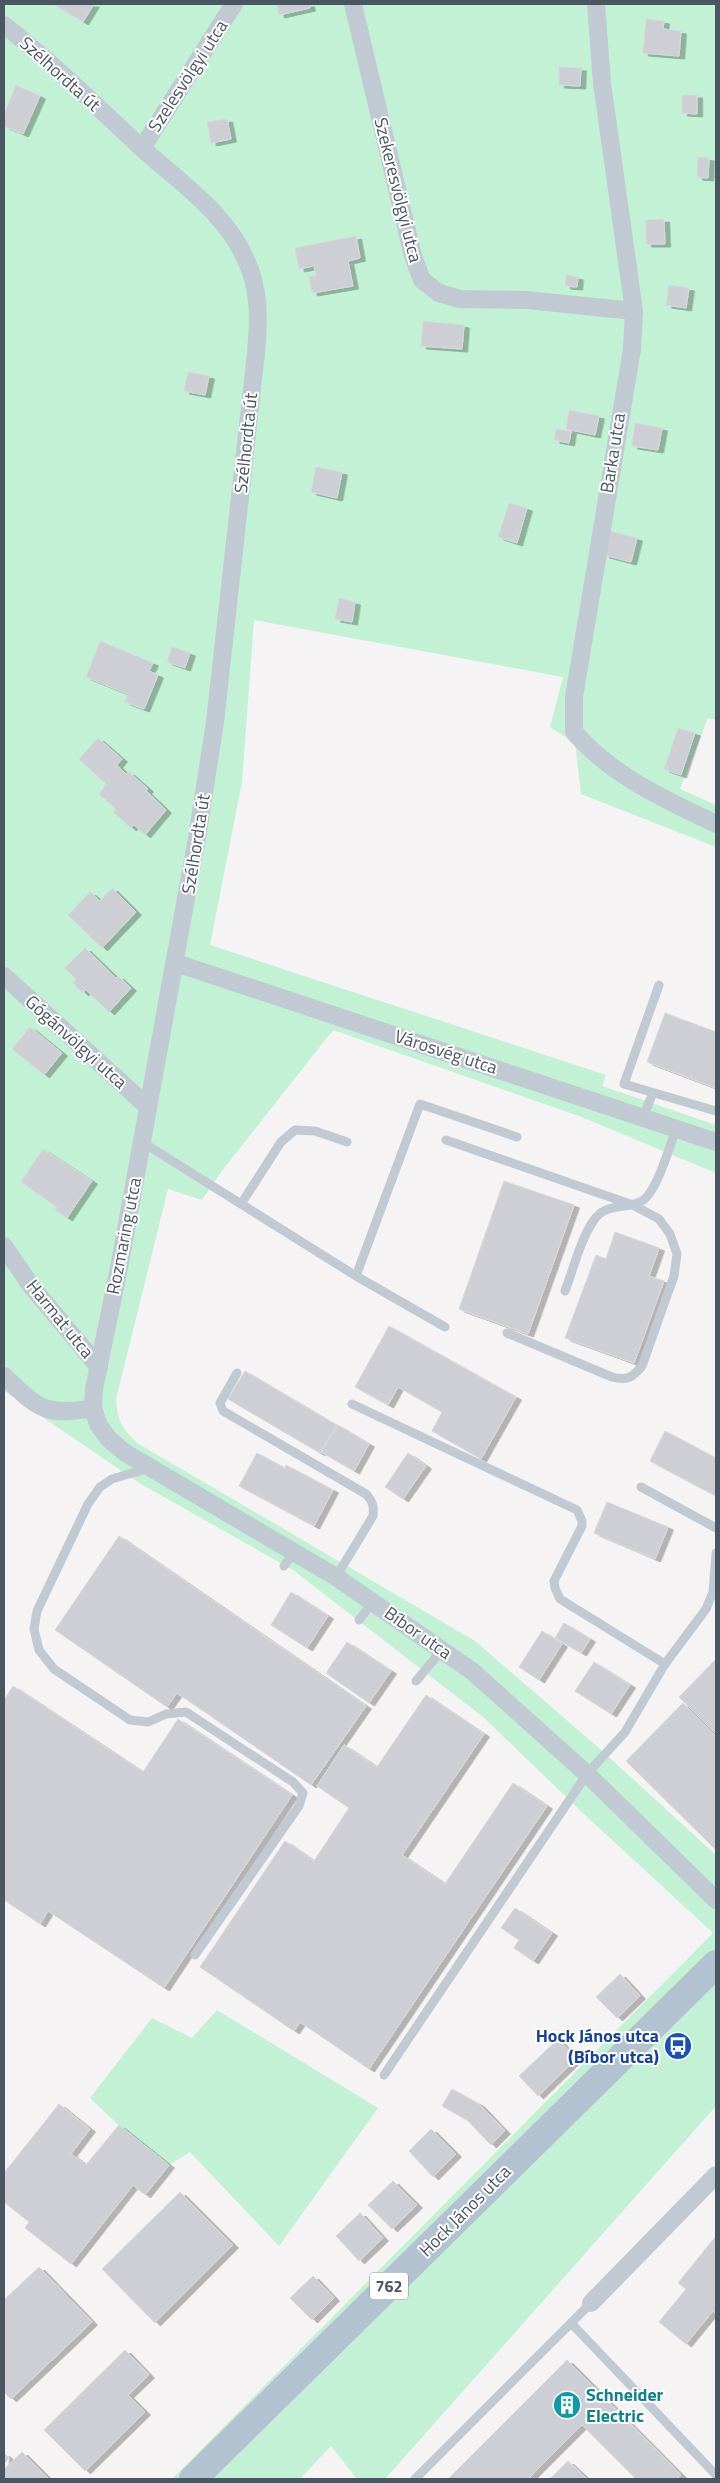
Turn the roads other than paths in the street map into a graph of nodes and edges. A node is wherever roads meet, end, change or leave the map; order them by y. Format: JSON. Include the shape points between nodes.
{"nodes":[{"id":1,"x":234,"y":4,"type":"edge"},
{"id":2,"x":353,"y":4,"type":"edge"},
{"id":3,"x":596,"y":4,"type":"edge"},
{"id":4,"x":4,"y":25,"type":"edge"},
{"id":5,"x":142,"y":148,"type":"junction"},
{"id":6,"x":634,"y":311,"type":"junction"},
{"id":7,"x":716,"y":824,"type":"edge"},
{"id":8,"x":176,"y":963,"type":"junction"},
{"id":9,"x":4,"y":976,"type":"edge"},
{"id":10,"x":659,"y":984,"type":"dead end"},
{"id":11,"x":653,"y":1093,"type":"junction"},
{"id":12,"x":148,"y":1107,"type":"junction"},
{"id":13,"x":716,"y":1111,"type":"edge"},
{"id":14,"x":643,"y":1117,"type":"junction"},
{"id":15,"x":676,"y":1129,"type":"junction"},
{"id":16,"x":517,"y":1137,"type":"dead end"},
{"id":17,"x":446,"y":1140,"type":"dead end"},
{"id":18,"x":142,"y":1142,"type":"junction"},
{"id":19,"x":347,"y":1142,"type":"dead end"},
{"id":20,"x":716,"y":1142,"type":"edge"},
{"id":21,"x":241,"y":1204,"type":"junction"},
{"id":22,"x":633,"y":1205,"type":"junction"},
{"id":23,"x":4,"y":1246,"type":"edge"},
{"id":24,"x":356,"y":1276,"type":"junction"},
{"id":25,"x":565,"y":1291,"type":"dead end"},
{"id":26,"x":445,"y":1327,"type":"dead end"},
{"id":27,"x":507,"y":1333,"type":"dead end"},
{"id":28,"x":99,"y":1367,"type":"junction"},
{"id":29,"x":237,"y":1373,"type":"dead end"},
{"id":30,"x":4,"y":1376,"type":"edge"},
{"id":31,"x":352,"y":1404,"type":"dead end"},
{"id":32,"x":93,"y":1408,"type":"junction"},
{"id":33,"x":149,"y":1468,"type":"junction"},
{"id":34,"x":641,"y":1487,"type":"dead end"},
{"id":35,"x":716,"y":1528,"type":"edge"},
{"id":36,"x":716,"y":1554,"type":"edge"},
{"id":37,"x":336,"y":1577,"type":"junction"},
{"id":38,"x":373,"y":1602,"type":"junction"},
{"id":39,"x":359,"y":1620,"type":"dead end"},
{"id":40,"x":442,"y":1650,"type":"junction"},
{"id":41,"x":665,"y":1664,"type":"junction"},
{"id":42,"x":416,"y":1681,"type":"dead end"},
{"id":43,"x":587,"y":1774,"type":"junction"},
{"id":44,"x":715,"y":1897,"type":"edge"},
{"id":45,"x":195,"y":1955,"type":"dead end"},
{"id":46,"x":716,"y":1964,"type":"edge"},
{"id":47,"x":384,"y":2075,"type":"dead end"},
{"id":48,"x":716,"y":2175,"type":"edge"},
{"id":49,"x":591,"y":2303,"type":"joint"},
{"id":50,"x":571,"y":2323,"type":"junction"},
{"id":51,"x":716,"y":2475,"type":"edge"},
{"id":52,"x":193,"y":2479,"type":"edge"},
{"id":53,"x":415,"y":2479,"type":"edge"}],
"edges":[{"from":1,"to":5,"type":"street","name":"Szelesvölgyi utca"},
{"from":2,"to":6,"type":"street","name":"Szekeresvölgyi utca","via":[[413,256],[422,280],[439,293],[460,298],[526,300]]},
{"from":3,"to":6,"type":"street","name":"Barka utca","via":[[602,83]]},
{"from":4,"to":5,"type":"street","name":"Szélhordta út","via":[[45,57]]},
{"from":5,"to":8,"type":"street","name":"Szélhordta út","via":[[217,215],[246,258],[258,298],[256,353],[215,722]]},
{"from":6,"to":7,"type":"street","name":"Barka utca","via":[[632,349],[574,697],[574,732],[620,774]]},
{"from":8,"to":12,"type":"street","name":"Rozmaring utca"},
{"from":8,"to":14,"type":"street","name":"Városvég utca"},
{"from":9,"to":12,"type":"street","name":"Gógánvölgyi utca"},
{"from":10,"to":11,"type":"lane","via":[[624,1084]]},
{"from":11,"to":13,"type":"lane"},
{"from":11,"to":14,"type":"lane"},
{"from":12,"to":18,"type":"street","name":"Rozmaring utca"},
{"from":14,"to":15,"type":"street","name":"Városvég utca"},
{"from":15,"to":20,"type":"street","name":"Városvég utca"},
{"from":15,"to":22,"type":"lane","via":[[651,1191],[644,1200]]},
{"from":16,"to":24,"type":"lane","via":[[420,1104]]},
{"from":17,"to":22,"type":"lane"},
{"from":18,"to":21,"type":"lane"},
{"from":18,"to":28,"type":"street","name":"Rozmaring utca"},
{"from":19,"to":21,"type":"lane","via":[[315,1131],[295,1130],[281,1142]]},
{"from":21,"to":24,"type":"lane"},
{"from":22,"to":25,"type":"lane","via":[[606,1208],[594,1219]]},
{"from":22,"to":27,"type":"lane","via":[[659,1220],[670,1234],[677,1254],[674,1276],[642,1366],[632,1378],[612,1377]]},
{"from":23,"to":28,"type":"street","name":"Harmat utca","via":[[31,1286]]},
{"from":24,"to":26,"type":"lane"},
{"from":28,"to":32,"type":"street","name":"Rozmaring utca"},
{"from":29,"to":37,"type":"lane","via":[[220,1402],[223,1411],[366,1494],[372,1501],[373,1516]]},
{"from":30,"to":32,"type":"street","via":[[42,1408],[71,1412]]},
{"from":31,"to":41,"type":"lane","via":[[577,1510],[582,1526],[554,1581],[560,1599]]},
{"from":32,"to":33,"type":"street","name":"Bíbor utca","via":[[98,1424],[108,1438]]},
{"from":33,"to":37,"type":"street","name":"Bíbor utca","via":[[289,1559]]},
{"from":33,"to":45,"type":"lane","via":[[112,1479],[100,1487],[88,1504],[37,1611],[34,1629],[39,1650],[54,1669],[130,1720],[148,1722],[166,1714],[186,1712],[293,1782],[303,1793],[298,1806]]},
{"from":34,"to":35,"type":"lane"},
{"from":36,"to":41,"type":"lane","via":[[713,1592],[706,1609]]},
{"from":37,"to":38,"type":"street","name":"Bíbor utca"},
{"from":38,"to":39,"type":"lane"},
{"from":38,"to":40,"type":"street","name":"Bíbor utca"},
{"from":40,"to":42,"type":"lane"},
{"from":40,"to":43,"type":"street","name":"Bíbor utca","via":[[472,1671]]},
{"from":41,"to":43,"type":"lane","via":[[625,1732]]},
{"from":43,"to":44,"type":"street","name":"Bíbor utca"},
{"from":43,"to":47,"type":"lane"},
{"from":46,"to":52,"type":"main road","name":"Hock János utca","number":"762"},
{"from":48,"to":49,"type":"street"},
{"from":49,"to":50,"type":"lane"},
{"from":50,"to":51,"type":"lane"},
{"from":50,"to":53,"type":"lane"}]}
